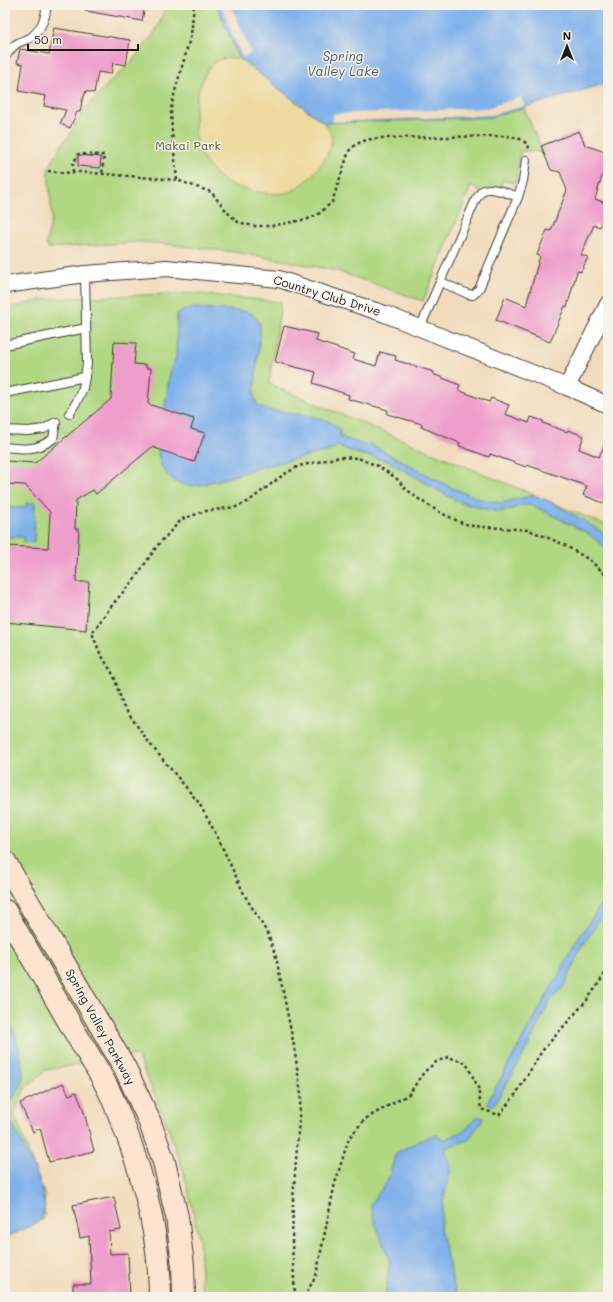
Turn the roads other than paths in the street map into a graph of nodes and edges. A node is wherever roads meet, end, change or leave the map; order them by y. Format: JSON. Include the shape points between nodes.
{"nodes":[{"id":1,"x":46,"y":5,"type":"edge"},
{"id":2,"x":5,"y":57,"type":"edge"},
{"id":3,"x":526,"y":160,"type":"dead end"},
{"id":4,"x":518,"y":197,"type":"junction"},
{"id":5,"x":85,"y":274,"type":"junction"},
{"id":6,"x":441,"y":282,"type":"junction"},
{"id":7,"x":5,"y":285,"type":"edge"},
{"id":8,"x":608,"y":304,"type":"edge"},
{"id":9,"x":86,"y":328,"type":"junction"},
{"id":10,"x":420,"y":328,"type":"junction"},
{"id":11,"x":5,"y":345,"type":"edge"},
{"id":12,"x":85,"y":377,"type":"junction"},
{"id":13,"x":567,"y":387,"type":"junction"},
{"id":14,"x":5,"y":393,"type":"edge"},
{"id":15,"x":608,"y":405,"type":"edge"},
{"id":16,"x":69,"y":414,"type":"dead end"},
{"id":17,"x":5,"y":430,"type":"edge"},
{"id":18,"x":5,"y":447,"type":"edge"},
{"id":19,"x":5,"y":862,"type":"edge"},
{"id":20,"x":5,"y":911,"type":"edge"},
{"id":21,"x":160,"y":1297,"type":"edge"},
{"id":22,"x":184,"y":1297,"type":"edge"}],
"edges":[{"from":1,"to":2,"type":"lane","via":[[44,19],[36,33],[18,43]]},
{"from":3,"to":4,"type":"lane"},
{"from":4,"to":6,"type":"lane","via":[[492,189],[482,192],[476,199]]},
{"from":4,"to":6,"type":"lane","via":[[476,293],[468,294]]},
{"from":5,"to":7,"type":"street","name":"Country Club Drive"},
{"from":5,"to":9,"type":"lane"},
{"from":5,"to":10,"type":"street","name":"Country Club Drive","via":[[166,268],[278,279]]},
{"from":6,"to":10,"type":"lane"},
{"from":8,"to":13,"type":"street"},
{"from":9,"to":11,"type":"lane"},
{"from":9,"to":12,"type":"lane"},
{"from":10,"to":13,"type":"street","name":"Country Club Drive"},
{"from":12,"to":14,"type":"lane"},
{"from":12,"to":16,"type":"lane","via":[[83,388]]},
{"from":13,"to":15,"type":"street","name":"Country Club Drive"},
{"from":17,"to":18,"type":"lane","via":[[44,429],[56,422],[53,439],[44,445],[35,448]]},
{"from":19,"to":22,"type":"street","name":"Spring Valley Parkway","via":[[125,1068],[148,1120],[164,1162],[177,1217]]},
{"from":20,"to":21,"type":"street","name":"Spring Valley Parkway","via":[[110,1094],[131,1144],[154,1231]]}]}
